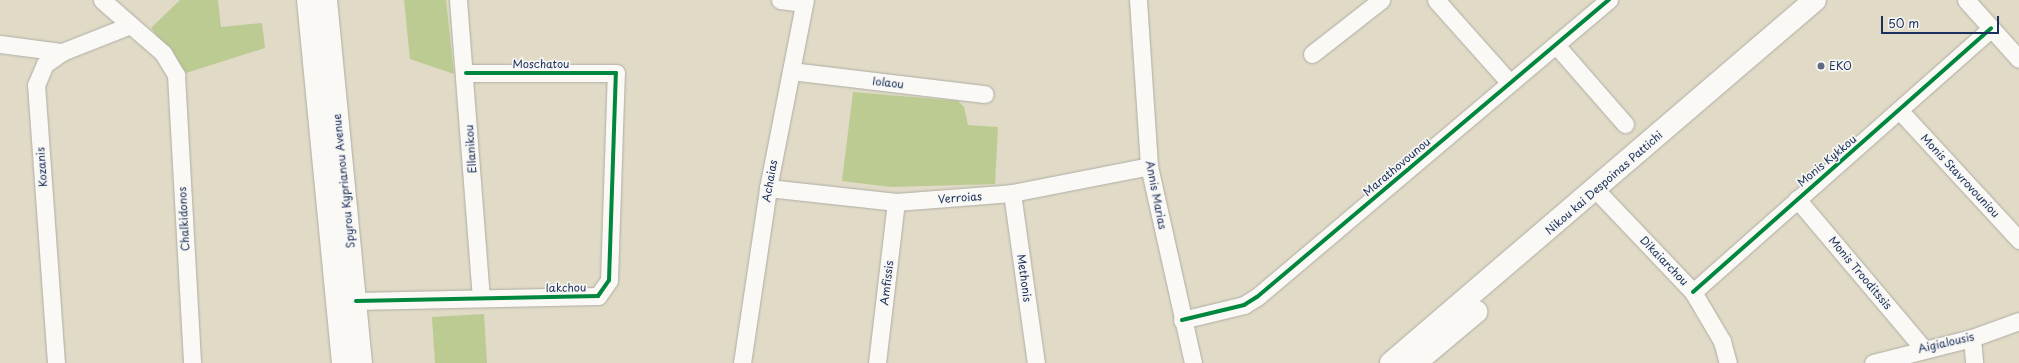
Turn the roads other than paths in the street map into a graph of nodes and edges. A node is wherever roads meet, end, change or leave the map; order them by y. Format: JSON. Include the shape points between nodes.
{"nodes":[{"id":1,"x":102,"y":0,"type":"edge"},
{"id":2,"x":308,"y":0,"type":"edge"},
{"id":3,"x":326,"y":0,"type":"edge"},
{"id":4,"x":458,"y":0,"type":"edge"},
{"id":5,"x":780,"y":0,"type":"edge"},
{"id":6,"x":1138,"y":0,"type":"edge"},
{"id":7,"x":1381,"y":0,"type":"edge"},
{"id":8,"x":1436,"y":0,"type":"edge"},
{"id":9,"x":1609,"y":0,"type":"edge"},
{"id":10,"x":1814,"y":0,"type":"edge"},
{"id":11,"x":1832,"y":0,"type":"edge"},
{"id":12,"x":1966,"y":0,"type":"edge"},
{"id":13,"x":804,"y":2,"type":"edge"},
{"id":14,"x":128,"y":26,"type":"junction"},
{"id":15,"x":1991,"y":28,"type":"junction"},
{"id":16,"x":0,"y":44,"type":"edge"},
{"id":17,"x":1556,"y":45,"type":"junction"},
{"id":18,"x":62,"y":52,"type":"junction"},
{"id":19,"x":1312,"y":54,"type":"dead end"},
{"id":20,"x":2019,"y":59,"type":"edge"},
{"id":21,"x":791,"y":71,"type":"junction"},
{"id":22,"x":466,"y":73,"type":"junction"},
{"id":23,"x":616,"y":73,"type":"joint"},
{"id":24,"x":1510,"y":83,"type":"junction"},
{"id":25,"x":985,"y":94,"type":"dead end"},
{"id":26,"x":1900,"y":111,"type":"junction"},
{"id":27,"x":1625,"y":124,"type":"dead end"},
{"id":28,"x":1149,"y":166,"type":"junction"},
{"id":29,"x":768,"y":188,"type":"junction"},
{"id":30,"x":1012,"y":193,"type":"junction"},
{"id":31,"x":1601,"y":195,"type":"junction"},
{"id":32,"x":1797,"y":199,"type":"junction"},
{"id":33,"x":896,"y":202,"type":"junction"},
{"id":34,"x":2019,"y":240,"type":"edge"},
{"id":35,"x":1693,"y":292,"type":"junction"},
{"id":36,"x":481,"y":298,"type":"junction"},
{"id":37,"x":356,"y":301,"type":"junction"},
{"id":38,"x":1182,"y":320,"type":"junction"},
{"id":39,"x":2019,"y":321,"type":"edge"},
{"id":40,"x":1972,"y":338,"type":"junction"},
{"id":41,"x":1924,"y":348,"type":"junction"},
{"id":42,"x":56,"y":363,"type":"edge"},
{"id":43,"x":192,"y":363,"type":"edge"},
{"id":44,"x":343,"y":363,"type":"edge"},
{"id":45,"x":361,"y":363,"type":"edge"},
{"id":46,"x":742,"y":363,"type":"edge"},
{"id":47,"x":877,"y":363,"type":"edge"},
{"id":48,"x":1036,"y":363,"type":"edge"},
{"id":49,"x":1193,"y":363,"type":"edge"},
{"id":50,"x":1391,"y":363,"type":"edge"},
{"id":51,"x":1415,"y":363,"type":"edge"},
{"id":52,"x":1728,"y":363,"type":"edge"},
{"id":53,"x":1873,"y":363,"type":"edge"},
{"id":54,"x":1974,"y":363,"type":"edge"}],
"edges":[{"from":1,"to":14,"type":"street"},
{"from":2,"to":44,"type":"main road","name":"Spyrou Kyprianou Avenue"},
{"from":3,"to":37,"type":"main road","name":"Spyrou Kyprianou Avenue"},
{"from":4,"to":22,"type":"street","name":"Ellanikou"},
{"from":5,"to":13,"type":"street"},
{"from":6,"to":28,"type":"street","name":"Annis Marias"},
{"from":7,"to":19,"type":"street"},
{"from":8,"to":24,"type":"street"},
{"from":9,"to":17,"type":"street","name":"Marathovounou"},
{"from":10,"to":31,"type":"main road","name":"Nikou kai Despoinas Pattichi"},
{"from":11,"to":31,"type":"main road","name":"Nikou kai Despoinas Pattichi"},
{"from":12,"to":15,"type":"street"},
{"from":13,"to":21,"type":"street","name":"Achaias"},
{"from":14,"to":18,"type":"street","name":"Kozanis"},
{"from":14,"to":43,"type":"street","name":"Chalkidonos","via":[[163,53],[176,75]]},
{"from":15,"to":20,"type":"street"},
{"from":15,"to":26,"type":"street","name":"Monis Kykkou"},
{"from":16,"to":18,"type":"street"},
{"from":17,"to":24,"type":"street","name":"Marathovounou"},
{"from":17,"to":27,"type":"street"},
{"from":18,"to":42,"type":"street","name":"Kozanis","via":[[45,64],[36,85]]},
{"from":21,"to":25,"type":"street","name":"Iolaou"},
{"from":21,"to":29,"type":"street","name":"Achaias"},
{"from":22,"to":23,"type":"street","name":"Moschatou"},
{"from":22,"to":36,"type":"street","name":"Ellanikou"},
{"from":23,"to":36,"type":"street","name":"Iakchou","via":[[609,280],[604,289],[598,296]]},
{"from":24,"to":38,"type":"street","name":"Marathovounou","via":[[1257,297],[1244,305]]},
{"from":26,"to":32,"type":"street","name":"Monis Kykkou"},
{"from":26,"to":34,"type":"street","name":"Monis Stavrovouniou"},
{"from":28,"to":30,"type":"street","name":"Verroias"},
{"from":28,"to":38,"type":"street","name":"Annis Marias"},
{"from":29,"to":33,"type":"street","name":"Verroias"},
{"from":29,"to":46,"type":"street","name":"Achaias"},
{"from":30,"to":33,"type":"street","name":"Verroias"},
{"from":30,"to":48,"type":"street","name":"Methonis"},
{"from":31,"to":35,"type":"street","name":"Dikaiarchou"},
{"from":31,"to":50,"type":"main road","name":"Nikou kai Despoinas Pattichi"},
{"from":31,"to":51,"type":"main road","name":"Nikou kai Despoinas Pattichi"},
{"from":32,"to":35,"type":"street","name":"Monis Kykkou"},
{"from":32,"to":41,"type":"street","name":"Monis Trooditssis"},
{"from":33,"to":47,"type":"street","name":"Amfissis"},
{"from":35,"to":52,"type":"street","name":"Dikaiarchou","via":[[1722,341]]},
{"from":36,"to":37,"type":"street","name":"Iakchou"},
{"from":37,"to":45,"type":"main road","name":"Spyrou Kyprianou Avenue"},
{"from":38,"to":49,"type":"street","name":"Annis Marias"},
{"from":39,"to":40,"type":"street","name":"Aigialousis"},
{"from":40,"to":41,"type":"street","name":"Aigialousis"},
{"from":40,"to":54,"type":"street"},
{"from":41,"to":53,"type":"street","name":"Aigialousis"}]}
